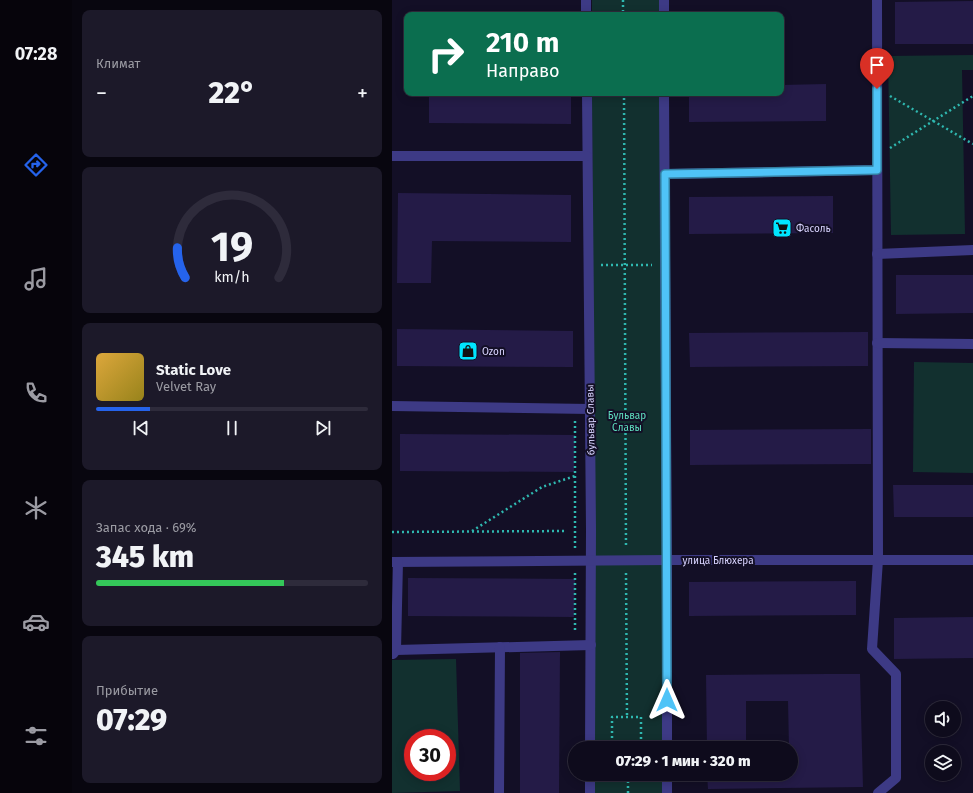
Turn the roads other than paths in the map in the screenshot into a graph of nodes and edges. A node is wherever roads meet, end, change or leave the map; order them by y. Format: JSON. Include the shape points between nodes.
{"nodes":[{"id":1,"x":586,"y":0,"type":"edge"},
{"id":2,"x":664,"y":0,"type":"edge"},
{"id":3,"x":877,"y":0,"type":"edge"},
{"id":4,"x":586,"y":12,"type":"edge"},
{"id":5,"x":664,"y":12,"type":"edge"},
{"id":6,"x":587,"y":96,"type":"edge"},
{"id":7,"x":664,"y":96,"type":"edge"},
{"id":8,"x":392,"y":156,"type":"edge"},
{"id":9,"x":587,"y":156,"type":"junction"},
{"id":10,"x":877,"y":170,"type":"junction"},
{"id":11,"x":665,"y":174,"type":"junction"},
{"id":12,"x":973,"y":250,"type":"edge"},
{"id":13,"x":877,"y":254,"type":"junction"},
{"id":14,"x":877,"y":343,"type":"junction"},
{"id":15,"x":973,"y":344,"type":"edge"},
{"id":16,"x":392,"y":406,"type":"edge"},
{"id":17,"x":590,"y":409,"type":"junction"},
{"id":18,"x":592,"y":560,"type":"junction"},
{"id":19,"x":667,"y":560,"type":"junction"},
{"id":20,"x":878,"y":560,"type":"junction"},
{"id":21,"x":973,"y":560,"type":"edge"},
{"id":22,"x":395,"y":562,"type":"edge"},
{"id":23,"x":591,"y":645,"type":"junction"},
{"id":24,"x":500,"y":648,"type":"junction"},
{"id":25,"x":394,"y":652,"type":"edge"},
{"id":26,"x":590,"y":741,"type":"edge"},
{"id":27,"x":667,"y":741,"type":"edge"},
{"id":28,"x":590,"y":781,"type":"edge"},
{"id":29,"x":667,"y":781,"type":"edge"},
{"id":30,"x":499,"y":793,"type":"edge"},
{"id":31,"x":590,"y":793,"type":"edge"},
{"id":32,"x":667,"y":793,"type":"edge"},
{"id":33,"x":878,"y":793,"type":"edge"}],
"edges":[{"from":1,"to":4,"type":"street"},
{"from":2,"to":5,"type":"street"},
{"from":3,"to":10,"type":"street"},
{"from":6,"to":9,"type":"street","name":"бульвар Славы"},
{"from":7,"to":11,"type":"street"},
{"from":8,"to":9,"type":"street"},
{"from":9,"to":17,"type":"street","name":"бульвар Славы"},
{"from":10,"to":11,"type":"street"},
{"from":10,"to":13,"type":"street"},
{"from":11,"to":19,"type":"street"},
{"from":12,"to":13,"type":"street"},
{"from":13,"to":14,"type":"street"},
{"from":14,"to":15,"type":"street"},
{"from":14,"to":20,"type":"street"},
{"from":16,"to":17,"type":"street"},
{"from":17,"to":18,"type":"street","name":"бульвар Славы"},
{"from":18,"to":19,"type":"street","name":"улица Блюхера"},
{"from":18,"to":22,"type":"street","name":"улица Блюхера"},
{"from":18,"to":23,"type":"street","name":"бульвар Славы"},
{"from":19,"to":20,"type":"street","name":"улица Блюхера"},
{"from":19,"to":27,"type":"street"},
{"from":20,"to":21,"type":"street","name":"улица Блюхера"},
{"from":20,"to":33,"type":"street","via":[[872,649],[896,674],[896,778]]},
{"from":22,"to":25,"type":"street"},
{"from":23,"to":24,"type":"street"},
{"from":23,"to":26,"type":"street","name":"бульвар Славы"},
{"from":24,"to":25,"type":"street"},
{"from":24,"to":30,"type":"street"},
{"from":28,"to":31,"type":"street"},
{"from":29,"to":32,"type":"street"}]}
